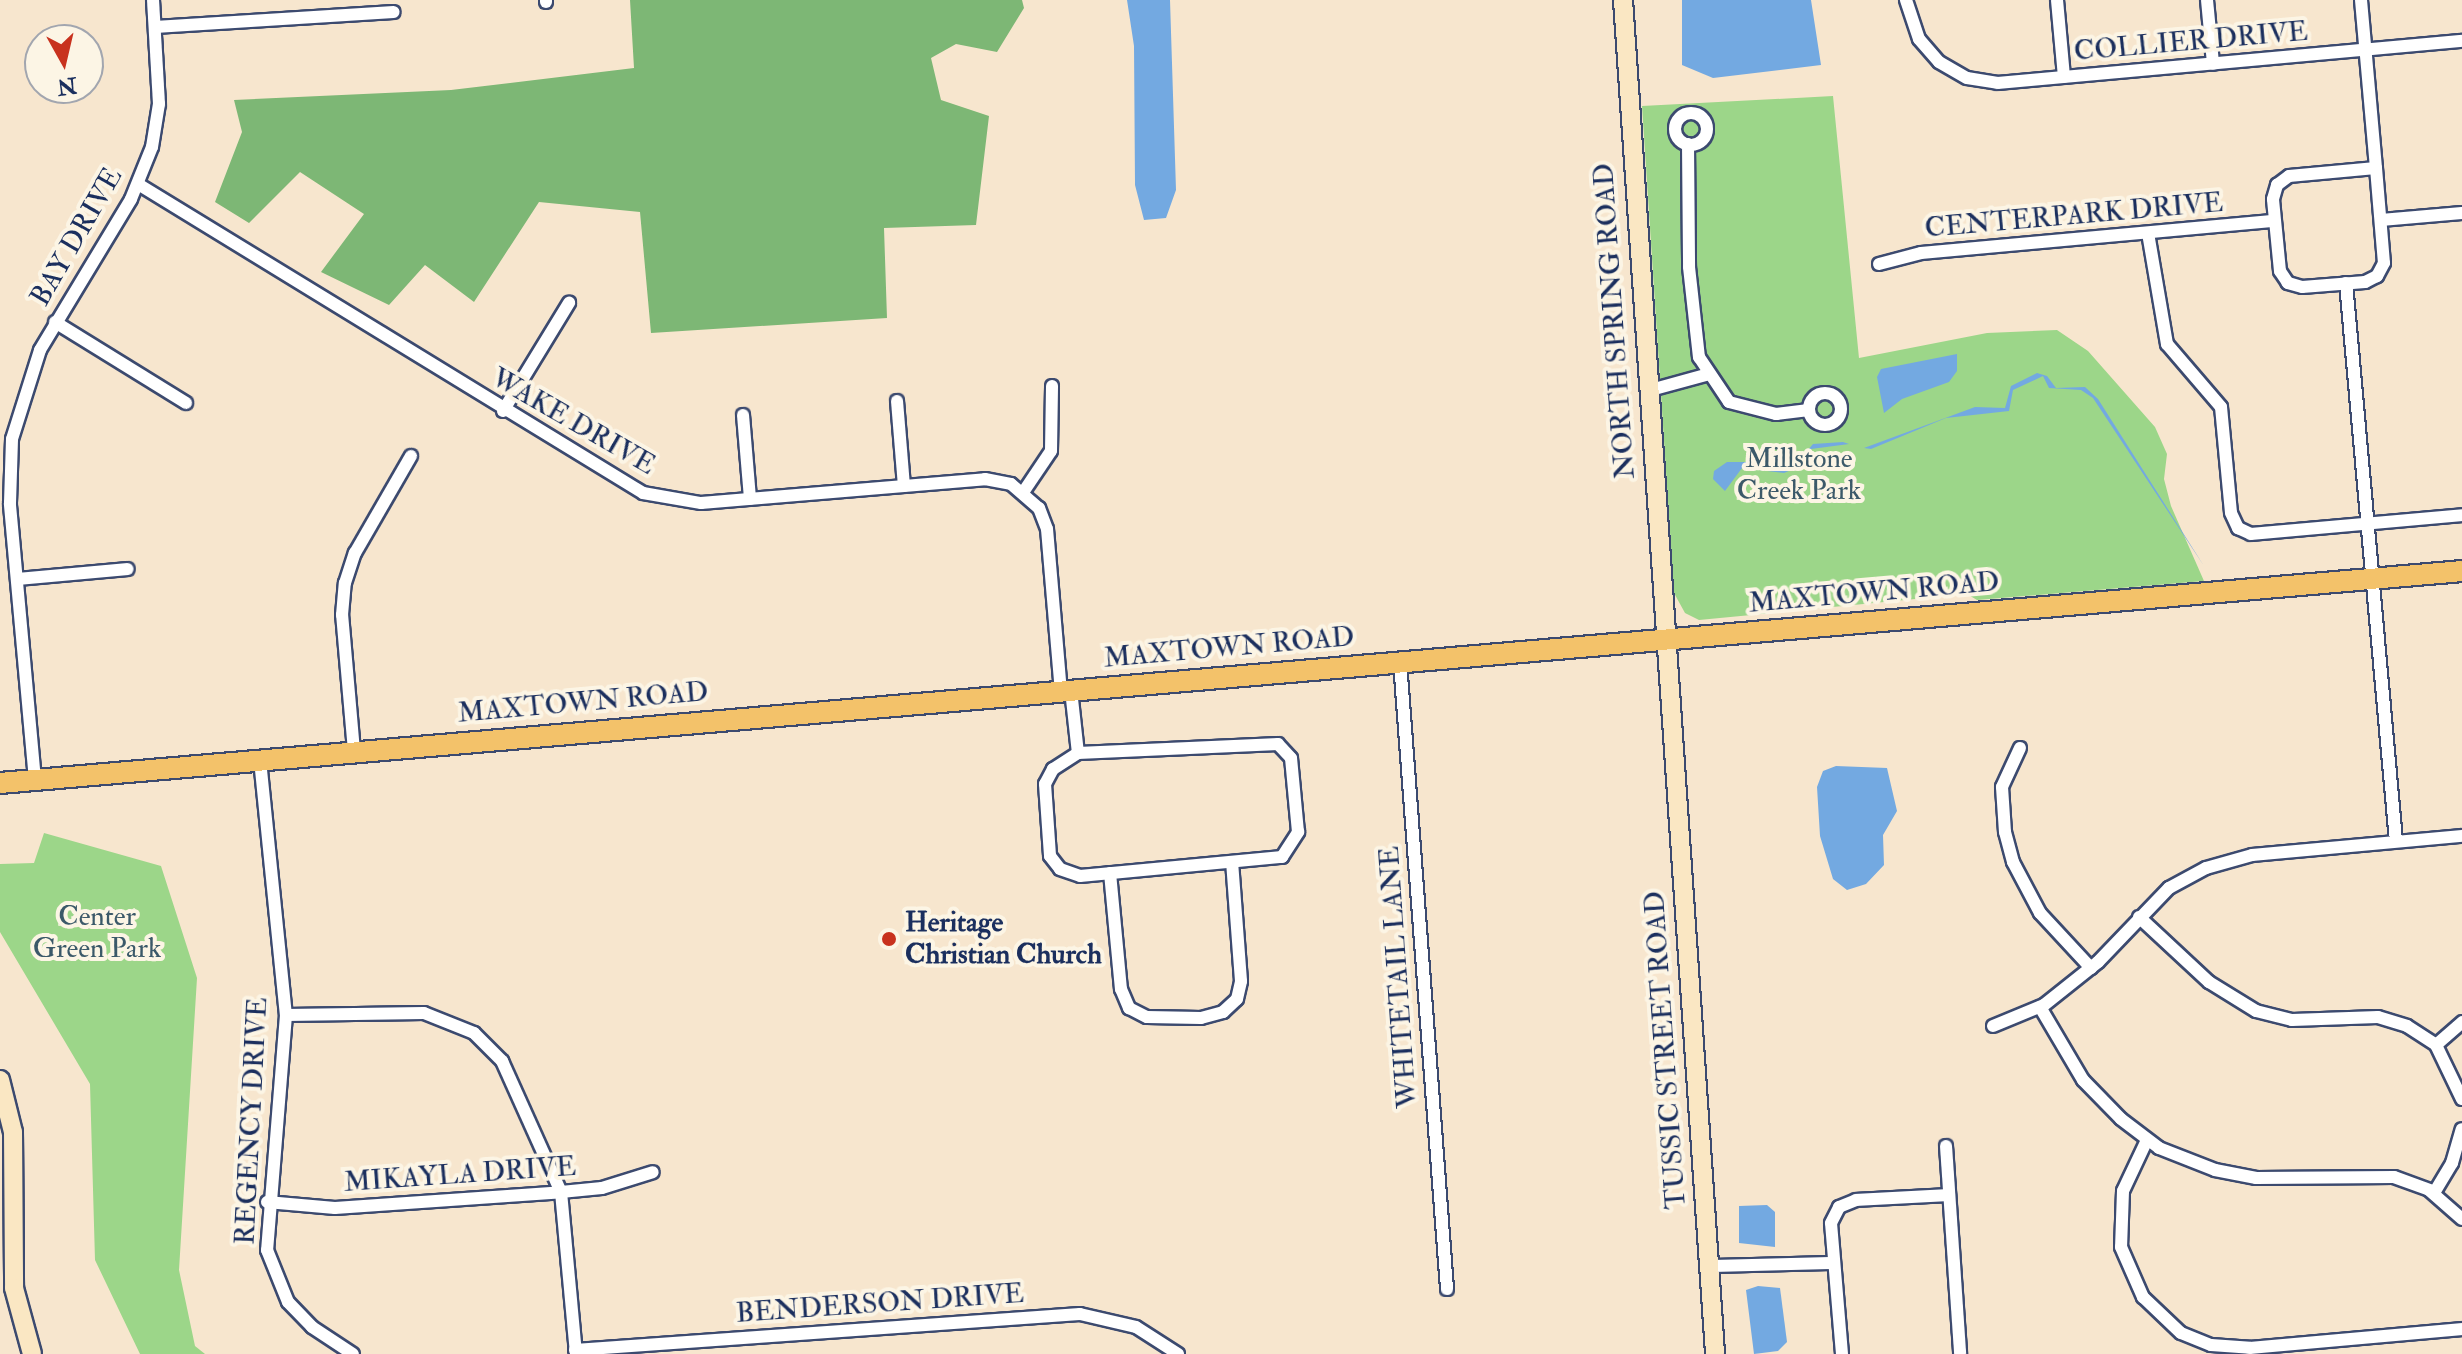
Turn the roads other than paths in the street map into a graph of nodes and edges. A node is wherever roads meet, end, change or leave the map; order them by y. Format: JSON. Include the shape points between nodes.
{"nodes":[{"id":1,"x":153,"y":0,"type":"edge"},
{"id":2,"x":1623,"y":0,"type":"edge"},
{"id":3,"x":1906,"y":0,"type":"edge"},
{"id":4,"x":2057,"y":0,"type":"edge"},
{"id":5,"x":2207,"y":0,"type":"edge"},
{"id":6,"x":2361,"y":0,"type":"edge"},
{"id":7,"x":394,"y":12,"type":"dead end"},
{"id":8,"x":155,"y":27,"type":"junction"},
{"id":9,"x":2462,"y":41,"type":"edge"},
{"id":10,"x":2365,"y":50,"type":"junction"},
{"id":11,"x":2213,"y":64,"type":"junction"},
{"id":12,"x":2064,"y":77,"type":"junction"},
{"id":13,"x":1688,"y":144,"type":"dead end"},
{"id":14,"x":2376,"y":168,"type":"junction"},
{"id":15,"x":138,"y":184,"type":"junction"},
{"id":16,"x":2462,"y":213,"type":"edge"},
{"id":17,"x":2381,"y":220,"type":"junction"},
{"id":18,"x":2275,"y":221,"type":"junction"},
{"id":19,"x":2148,"y":233,"type":"junction"},
{"id":20,"x":1879,"y":264,"type":"dead end"},
{"id":21,"x":2346,"y":283,"type":"junction"},
{"id":22,"x":569,"y":303,"type":"dead end"},
{"id":23,"x":55,"y":322,"type":"junction"},
{"id":24,"x":1709,"y":374,"type":"junction"},
{"id":25,"x":1052,"y":386,"type":"dead end"},
{"id":26,"x":1647,"y":391,"type":"junction"},
{"id":27,"x":897,"y":401,"type":"dead end"},
{"id":28,"x":186,"y":403,"type":"dead end"},
{"id":29,"x":1809,"y":410,"type":"dead end"},
{"id":30,"x":503,"y":411,"type":"junction"},
{"id":31,"x":743,"y":415,"type":"dead end"},
{"id":32,"x":411,"y":456,"type":"dead end"},
{"id":33,"x":904,"y":486,"type":"junction"},
{"id":34,"x":1024,"y":491,"type":"junction"},
{"id":35,"x":750,"y":499,"type":"junction"},
{"id":36,"x":2462,"y":515,"type":"edge"},
{"id":37,"x":2368,"y":524,"type":"junction"},
{"id":38,"x":128,"y":569,"type":"dead end"},
{"id":39,"x":2462,"y":571,"type":"edge"},
{"id":40,"x":2373,"y":578,"type":"junction"},
{"id":41,"x":18,"y":579,"type":"junction"},
{"id":42,"x":1663,"y":638,"type":"junction"},
{"id":43,"x":1400,"y":662,"type":"junction"},
{"id":44,"x":1066,"y":690,"type":"junction"},
{"id":45,"x":1673,"y":742,"type":"joint"},
{"id":46,"x":2020,"y":748,"type":"dead end"},
{"id":47,"x":354,"y":751,"type":"junction"},
{"id":48,"x":1078,"y":753,"type":"junction"},
{"id":49,"x":260,"y":760,"type":"junction"},
{"id":50,"x":35,"y":780,"type":"junction"},
{"id":51,"x":0,"y":783,"type":"edge"},
{"id":52,"x":2462,"y":836,"type":"edge"},
{"id":53,"x":2396,"y":841,"type":"junction"},
{"id":54,"x":1232,"y":862,"type":"junction"},
{"id":55,"x":1110,"y":873,"type":"junction"},
{"id":56,"x":2139,"y":917,"type":"junction"},
{"id":57,"x":2091,"y":968,"type":"junction"},
{"id":58,"x":2040,"y":1007,"type":"junction"},
{"id":59,"x":286,"y":1015,"type":"junction"},
{"id":60,"x":2462,"y":1022,"type":"edge"},
{"id":61,"x":1993,"y":1026,"type":"dead end"},
{"id":62,"x":2436,"y":1045,"type":"junction"},
{"id":63,"x":0,"y":1080,"type":"edge"},
{"id":64,"x":2462,"y":1099,"type":"edge"},
{"id":65,"x":2462,"y":1129,"type":"edge"},
{"id":66,"x":2147,"y":1140,"type":"junction"},
{"id":67,"x":1946,"y":1146,"type":"dead end"},
{"id":68,"x":653,"y":1172,"type":"dead end"},
{"id":69,"x":561,"y":1192,"type":"junction"},
{"id":70,"x":2434,"y":1193,"type":"junction"},
{"id":71,"x":1948,"y":1195,"type":"junction"},
{"id":72,"x":267,"y":1202,"type":"junction"},
{"id":73,"x":2462,"y":1219,"type":"edge"},
{"id":74,"x":1834,"y":1263,"type":"junction"},
{"id":75,"x":1709,"y":1266,"type":"junction"},
{"id":76,"x":1447,"y":1289,"type":"dead end"},
{"id":77,"x":2462,"y":1329,"type":"edge"},
{"id":78,"x":575,"y":1352,"type":"edge"},
{"id":79,"x":32,"y":1354,"type":"edge"},
{"id":80,"x":353,"y":1354,"type":"edge"},
{"id":81,"x":1178,"y":1354,"type":"edge"},
{"id":82,"x":1715,"y":1354,"type":"edge"},
{"id":83,"x":1842,"y":1354,"type":"edge"},
{"id":84,"x":1960,"y":1354,"type":"edge"}],
"edges":[{"from":1,"to":8,"type":"street","name":"BAY DRIVE"},
{"from":2,"to":26,"type":"main road","name":"NORTH SPRING ROAD"},
{"from":3,"to":12,"type":"street","name":"COLLIER DRIVE","via":[[1911,24],[1932,55],[1952,71],[1981,81]]},
{"from":4,"to":12,"type":"street"},
{"from":5,"to":11,"type":"street"},
{"from":6,"to":10,"type":"street"},
{"from":7,"to":8,"type":"street"},
{"from":8,"to":15,"type":"street","name":"BAY DRIVE","via":[[159,104],[152,147]]},
{"from":9,"to":10,"type":"street","name":"COLLIER DRIVE"},
{"from":10,"to":11,"type":"street","name":"COLLIER DRIVE"},
{"from":10,"to":14,"type":"street"},
{"from":11,"to":12,"type":"street","name":"COLLIER DRIVE"},
{"from":13,"to":24,"type":"street","via":[[1692,316],[1699,357]]},
{"from":14,"to":17,"type":"street"},
{"from":14,"to":18,"type":"street","via":[[2282,179],[2274,192]]},
{"from":15,"to":23,"type":"street","name":"BAY DRIVE"},
{"from":15,"to":30,"type":"street","name":"WAKE DRIVE"},
{"from":16,"to":17,"type":"street"},
{"from":17,"to":21,"type":"street","via":[[2382,270],[2370,280]]},
{"from":18,"to":19,"type":"street","name":"CENTERPARK DRIVE"},
{"from":18,"to":21,"type":"street","via":[[2280,271],[2288,283]]},
{"from":19,"to":20,"type":"street","name":"CENTERPARK DRIVE","via":[[1921,253]]},
{"from":19,"to":37,"type":"street","via":[[2167,344],[2221,407],[2231,513],[2238,528],[2251,534]]},
{"from":21,"to":37,"type":"street"},
{"from":22,"to":30,"type":"street"},
{"from":23,"to":28,"type":"street"},
{"from":23,"to":41,"type":"street","name":"BAY DRIVE","via":[[27,378],[12,439],[10,486]]},
{"from":24,"to":26,"type":"street"},
{"from":24,"to":29,"type":"street","via":[[1729,402],[1776,414]]},
{"from":25,"to":34,"type":"street","via":[[1054,439],[1045,463]]},
{"from":26,"to":42,"type":"main road","name":"NORTH SPRING ROAD"},
{"from":27,"to":33,"type":"street"},
{"from":30,"to":35,"type":"street","name":"WAKE DRIVE","via":[[643,493],[701,503]]},
{"from":31,"to":35,"type":"street"},
{"from":32,"to":47,"type":"street","via":[[355,553],[345,583],[342,615]]},
{"from":33,"to":34,"type":"street","name":"WAKE DRIVE","via":[[985,479]]},
{"from":33,"to":35,"type":"street","name":"WAKE DRIVE"},
{"from":34,"to":44,"type":"street","via":[[1039,508],[1047,529]]},
{"from":36,"to":37,"type":"street"},
{"from":37,"to":40,"type":"street"},
{"from":38,"to":41,"type":"street"},
{"from":39,"to":40,"type":"main road","name":"MAXTOWN ROAD"},
{"from":40,"to":42,"type":"main road","name":"MAXTOWN ROAD"},
{"from":40,"to":53,"type":"street"},
{"from":41,"to":50,"type":"street","name":"BAY DRIVE"},
{"from":42,"to":43,"type":"main road","name":"MAXTOWN ROAD"},
{"from":42,"to":45,"type":"main road","name":"NORTH SPRING ROAD"},
{"from":43,"to":44,"type":"main road","name":"MAXTOWN ROAD"},
{"from":43,"to":76,"type":"street","name":"WHITETAIL LANE"},
{"from":44,"to":47,"type":"main road","name":"MAXTOWN ROAD"},
{"from":44,"to":48,"type":"street"},
{"from":45,"to":75,"type":"main road","name":"TUSSIC STREET ROAD"},
{"from":46,"to":57,"type":"street","via":[[2002,787],[2013,862],[2040,913]]},
{"from":47,"to":49,"type":"main road","name":"MAXTOWN ROAD"},
{"from":48,"to":54,"type":"street","via":[[1278,744],[1291,758],[1298,832],[1282,857]]},
{"from":48,"to":55,"type":"street","via":[[1053,769],[1045,784],[1050,856],[1060,869],[1080,876]]},
{"from":49,"to":50,"type":"main road","name":"MAXTOWN ROAD"},
{"from":49,"to":59,"type":"street","name":"REGENCY DRIVE"},
{"from":50,"to":51,"type":"main road","name":"MAXTOWN ROAD"},
{"from":52,"to":53,"type":"street"},
{"from":53,"to":56,"type":"street","via":[[2225,861],[2169,888]]},
{"from":54,"to":55,"type":"street"},
{"from":54,"to":55,"type":"street","via":[[1241,981],[1237,999],[1223,1012],[1201,1018],[1147,1017],[1129,1008],[1121,989]]},
{"from":56,"to":57,"type":"street"},
{"from":56,"to":62,"type":"street","via":[[2240,1004],[2292,1020],[2378,1017],[2407,1026]]},
{"from":57,"to":58,"type":"street"},
{"from":58,"to":61,"type":"street"},
{"from":58,"to":66,"type":"street","via":[[2083,1080]]},
{"from":59,"to":69,"type":"street","via":[[415,1012],[474,1033],[512,1077]]},
{"from":59,"to":72,"type":"street","name":"REGENCY DRIVE"},
{"from":60,"to":62,"type":"street"},
{"from":62,"to":64,"type":"street"},
{"from":63,"to":79,"type":"main road","via":[[13,1132],[14,1288]]},
{"from":65,"to":70,"type":"street","via":[[2452,1163]]},
{"from":66,"to":70,"type":"street","via":[[2239,1175],[2294,1180],[2379,1176]]},
{"from":66,"to":77,"type":"street","via":[[2123,1191],[2121,1247],[2143,1297],[2181,1333],[2211,1345],[2250,1348]]},
{"from":67,"to":71,"type":"street"},
{"from":68,"to":69,"type":"street","name":"MIKAYLA DRIVE","via":[[610,1186]]},
{"from":69,"to":72,"type":"street","name":"MIKAYLA DRIVE","via":[[335,1208]]},
{"from":69,"to":78,"type":"street"},
{"from":70,"to":73,"type":"street"},
{"from":71,"to":74,"type":"street","via":[[1856,1200],[1839,1207],[1831,1223]]},
{"from":71,"to":84,"type":"street"},
{"from":72,"to":80,"type":"street","name":"REGENCY DRIVE","via":[[267,1250],[279,1287],[299,1315]]},
{"from":74,"to":75,"type":"street"},
{"from":74,"to":83,"type":"street"},
{"from":75,"to":82,"type":"main road","name":"TUSSIC STREET ROAD"},
{"from":78,"to":81,"type":"street","name":"BENDERSON DRIVE","via":[[1080,1314],[1136,1327]]}]}
